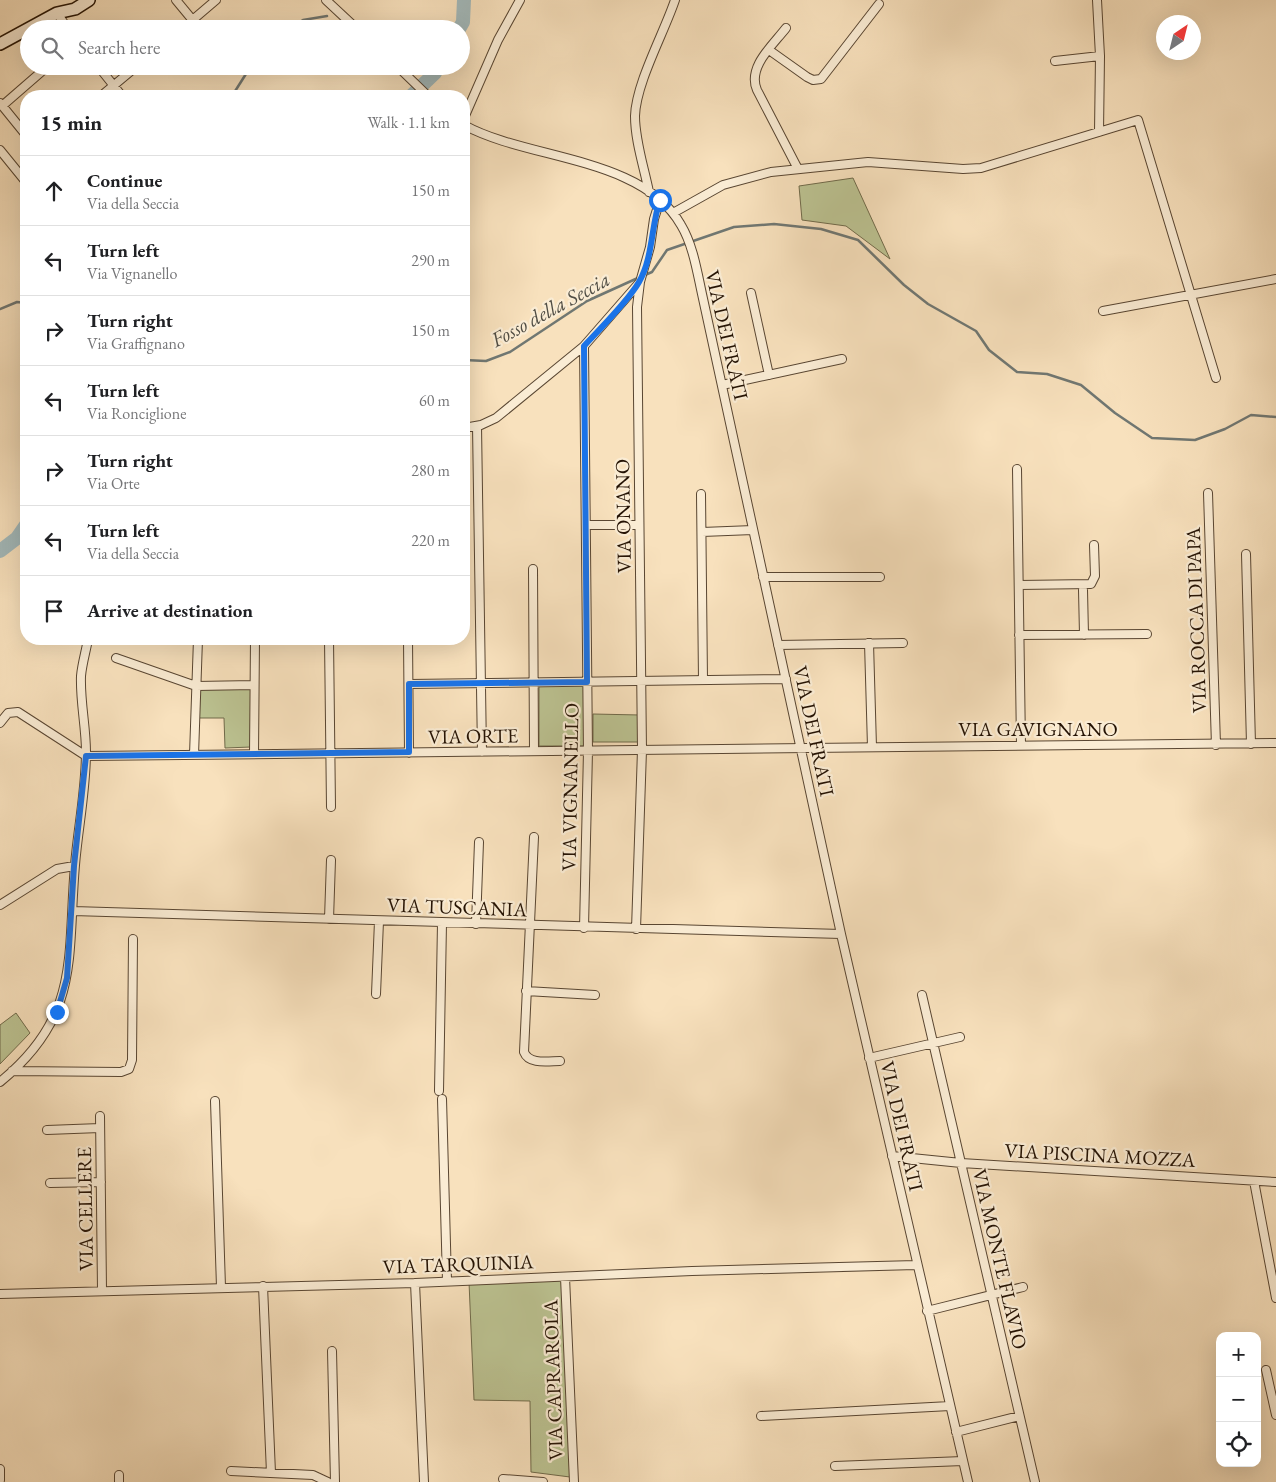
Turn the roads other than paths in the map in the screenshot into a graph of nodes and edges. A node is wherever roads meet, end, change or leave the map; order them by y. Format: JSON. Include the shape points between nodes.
{"nodes":[{"id":1,"x":89,"y":0,"type":"edge"},
{"id":2,"x":176,"y":0,"type":"edge"},
{"id":3,"x":216,"y":0,"type":"edge"},
{"id":4,"x":326,"y":0,"type":"edge"},
{"id":5,"x":520,"y":0,"type":"edge"},
{"id":6,"x":675,"y":0,"type":"edge"},
{"id":7,"x":1097,"y":0,"type":"edge"},
{"id":8,"x":879,"y":4,"type":"dead end"},
{"id":9,"x":57,"y":13,"type":"junction"},
{"id":10,"x":44,"y":20,"type":"edge"},
{"id":11,"x":62,"y":20,"type":"edge"},
{"id":12,"x":192,"y":20,"type":"joint"},
{"id":13,"x":347,"y":20,"type":"edge"},
{"id":14,"x":786,"y":28,"type":"dead end"},
{"id":15,"x":20,"y":33,"type":"edge"},
{"id":16,"x":0,"y":44,"type":"edge"},
{"id":17,"x":769,"y":50,"type":"junction"},
{"id":18,"x":1100,"y":56,"type":"junction"},
{"id":19,"x":1055,"y":61,"type":"dead end"},
{"id":20,"x":37,"y":75,"type":"edge"},
{"id":21,"x":105,"y":75,"type":"edge"},
{"id":22,"x":127,"y":75,"type":"edge"},
{"id":23,"x":407,"y":75,"type":"edge"},
{"id":24,"x":114,"y":86,"type":"junction"},
{"id":25,"x":109,"y":90,"type":"edge"},
{"id":26,"x":117,"y":90,"type":"edge"},
{"id":27,"x":422,"y":90,"type":"edge"},
{"id":28,"x":1,"y":104,"type":"edge"},
{"id":29,"x":470,"y":104,"type":"edge"},
{"id":30,"x":20,"y":128,"type":"edge"},
{"id":31,"x":470,"y":128,"type":"edge"},
{"id":32,"x":1099,"y":132,"type":"junction"},
{"id":33,"x":0,"y":150,"type":"edge"},
{"id":34,"x":798,"y":169,"type":"junction"},
{"id":35,"x":20,"y":175,"type":"edge"},
{"id":36,"x":649,"y":192,"type":"junction"},
{"id":37,"x":660,"y":200,"type":"junction"},
{"id":38,"x":672,"y":213,"type":"junction"},
{"id":39,"x":1276,"y":279,"type":"edge"},
{"id":40,"x":640,"y":282,"type":"junction"},
{"id":41,"x":751,"y":293,"type":"dead end"},
{"id":42,"x":1192,"y":294,"type":"junction"},
{"id":43,"x":1103,"y":311,"type":"dead end"},
{"id":44,"x":584,"y":346,"type":"junction"},
{"id":45,"x":842,"y":359,"type":"dead end"},
{"id":46,"x":769,"y":375,"type":"junction"},
{"id":47,"x":1216,"y":378,"type":"dead end"},
{"id":48,"x":722,"y":385,"type":"junction"},
{"id":49,"x":477,"y":426,"type":"junction"},
{"id":50,"x":470,"y":427,"type":"edge"},
{"id":51,"x":1017,"y":468,"type":"dead end"},
{"id":52,"x":1208,"y":493,"type":"dead end"},
{"id":53,"x":701,"y":494,"type":"dead end"},
{"id":54,"x":586,"y":525,"type":"junction"},
{"id":55,"x":639,"y":525,"type":"junction"},
{"id":56,"x":753,"y":530,"type":"junction"},
{"id":57,"x":702,"y":532,"type":"junction"},
{"id":58,"x":1094,"y":545,"type":"dead end"},
{"id":59,"x":1246,"y":554,"type":"dead end"},
{"id":60,"x":533,"y":569,"type":"dead end"},
{"id":61,"x":763,"y":577,"type":"junction"},
{"id":62,"x":880,"y":577,"type":"dead end"},
{"id":63,"x":1019,"y":585,"type":"junction"},
{"id":64,"x":1083,"y":590,"type":"dead end"},
{"id":65,"x":1147,"y":634,"type":"dead end"},
{"id":66,"x":1020,"y":635,"type":"junction"},
{"id":67,"x":1084,"y":635,"type":"junction"},
{"id":68,"x":869,"y":643,"type":"junction"},
{"id":69,"x":903,"y":643,"type":"dead end"},
{"id":70,"x":87,"y":645,"type":"edge"},
{"id":71,"x":198,"y":645,"type":"edge"},
{"id":72,"x":255,"y":645,"type":"edge"},
{"id":73,"x":329,"y":645,"type":"edge"},
{"id":74,"x":408,"y":645,"type":"edge"},
{"id":75,"x":778,"y":645,"type":"junction"},
{"id":76,"x":116,"y":658,"type":"dead end"},
{"id":77,"x":786,"y":679,"type":"junction"},
{"id":78,"x":703,"y":680,"type":"junction"},
{"id":79,"x":642,"y":681,"type":"junction"},
{"id":80,"x":534,"y":682,"type":"junction"},
{"id":81,"x":587,"y":682,"type":"junction"},
{"id":82,"x":481,"y":683,"type":"junction"},
{"id":83,"x":409,"y":684,"type":"junction"},
{"id":84,"x":254,"y":685,"type":"junction"},
{"id":85,"x":196,"y":686,"type":"junction"},
{"id":86,"x":0,"y":723,"type":"edge"},
{"id":87,"x":1276,"y":743,"type":"edge"},
{"id":88,"x":1251,"y":744,"type":"junction"},
{"id":89,"x":1021,"y":745,"type":"junction"},
{"id":90,"x":1216,"y":745,"type":"junction"},
{"id":91,"x":872,"y":747,"type":"junction"},
{"id":92,"x":801,"y":748,"type":"junction"},
{"id":93,"x":642,"y":750,"type":"junction"},
{"id":94,"x":534,"y":751,"type":"junction"},
{"id":95,"x":588,"y":751,"type":"junction"},
{"id":96,"x":409,"y":752,"type":"junction"},
{"id":97,"x":482,"y":752,"type":"junction"},
{"id":98,"x":254,"y":754,"type":"junction"},
{"id":99,"x":330,"y":754,"type":"junction"},
{"id":100,"x":194,"y":755,"type":"junction"},
{"id":101,"x":86,"y":756,"type":"junction"},
{"id":102,"x":331,"y":807,"type":"dead end"},
{"id":103,"x":534,"y":837,"type":"dead end"},
{"id":104,"x":479,"y":842,"type":"dead end"},
{"id":105,"x":331,"y":860,"type":"dead end"},
{"id":106,"x":74,"y":866,"type":"junction"},
{"id":107,"x":0,"y":905,"type":"edge"},
{"id":108,"x":73,"y":911,"type":"junction"},
{"id":109,"x":329,"y":919,"type":"junction"},
{"id":110,"x":379,"y":921,"type":"junction"},
{"id":111,"x":442,"y":923,"type":"junction"},
{"id":112,"x":476,"y":924,"type":"junction"},
{"id":113,"x":530,"y":926,"type":"junction"},
{"id":114,"x":584,"y":928,"type":"junction"},
{"id":115,"x":636,"y":929,"type":"junction"},
{"id":116,"x":841,"y":934,"type":"junction"},
{"id":117,"x":133,"y":939,"type":"dead end"},
{"id":118,"x":526,"y":991,"type":"junction"},
{"id":119,"x":376,"y":994,"type":"dead end"},
{"id":120,"x":595,"y":995,"type":"dead end"},
{"id":121,"x":922,"y":995,"type":"dead end"},
{"id":122,"x":960,"y":1037,"type":"dead end"},
{"id":123,"x":933,"y":1043,"type":"junction"},
{"id":124,"x":869,"y":1058,"type":"junction"},
{"id":125,"x":560,"y":1061,"type":"dead end"},
{"id":126,"x":12,"y":1071,"type":"junction"},
{"id":127,"x":0,"y":1082,"type":"edge"},
{"id":128,"x":438,"y":1091,"type":"dead end"},
{"id":129,"x":442,"y":1099,"type":"dead end"},
{"id":130,"x":215,"y":1101,"type":"dead end"},
{"id":131,"x":100,"y":1116,"type":"dead end"},
{"id":132,"x":100,"y":1128,"type":"junction"},
{"id":133,"x":47,"y":1130,"type":"dead end"},
{"id":134,"x":892,"y":1156,"type":"junction"},
{"id":135,"x":961,"y":1163,"type":"junction"},
{"id":136,"x":1254,"y":1181,"type":"junction"},
{"id":137,"x":101,"y":1182,"type":"junction"},
{"id":138,"x":1276,"y":1182,"type":"edge"},
{"id":139,"x":50,"y":1183,"type":"dead end"},
{"id":140,"x":916,"y":1265,"type":"junction"},
{"id":141,"x":566,"y":1277,"type":"junction"},
{"id":142,"x":447,"y":1281,"type":"junction"},
{"id":143,"x":415,"y":1283,"type":"junction"},
{"id":144,"x":263,"y":1286,"type":"junction"},
{"id":145,"x":221,"y":1287,"type":"junction"},
{"id":146,"x":1023,"y":1287,"type":"dead end"},
{"id":147,"x":102,"y":1290,"type":"junction"},
{"id":148,"x":0,"y":1294,"type":"edge"},
{"id":149,"x":991,"y":1295,"type":"junction"},
{"id":150,"x":1276,"y":1298,"type":"edge"},
{"id":151,"x":927,"y":1311,"type":"junction"},
{"id":152,"x":332,"y":1351,"type":"dead end"},
{"id":153,"x":1266,"y":1370,"type":"dead end"},
{"id":154,"x":950,"y":1406,"type":"junction"},
{"id":155,"x":1276,"y":1415,"type":"edge"},
{"id":156,"x":761,"y":1416,"type":"dead end"},
{"id":157,"x":1019,"y":1416,"type":"junction"},
{"id":158,"x":956,"y":1432,"type":"junction"},
{"id":159,"x":963,"y":1461,"type":"junction"},
{"id":160,"x":835,"y":1466,"type":"dead end"},
{"id":161,"x":0,"y":1469,"type":"edge"},
{"id":162,"x":231,"y":1471,"type":"dead end"},
{"id":163,"x":271,"y":1473,"type":"junction"},
{"id":164,"x":503,"y":1479,"type":"dead end"},
{"id":165,"x":0,"y":1480,"type":"edge"},
{"id":166,"x":328,"y":1482,"type":"edge"},
{"id":167,"x":335,"y":1482,"type":"edge"},
{"id":168,"x":424,"y":1482,"type":"edge"},
{"id":169,"x":543,"y":1482,"type":"edge"},
{"id":170,"x":574,"y":1482,"type":"edge"},
{"id":171,"x":968,"y":1482,"type":"edge"},
{"id":172,"x":1034,"y":1482,"type":"edge"}],
"edges":[{"from":1,"to":9,"type":"main road","via":[[75,9]]},
{"from":2,"to":12,"type":"street"},
{"from":3,"to":12,"type":"street"},
{"from":4,"to":13,"type":"street"},
{"from":5,"to":29,"type":"street","via":[[498,40]]},
{"from":6,"to":36,"type":"street","via":[[636,108],[637,134]]},
{"from":7,"to":18,"type":"street"},
{"from":8,"to":17,"type":"street","via":[[820,79],[807,77]]},
{"from":9,"to":10,"type":"main road"},
{"from":9,"to":11,"type":"street"},
{"from":14,"to":17,"type":"street"},
{"from":15,"to":16,"type":"main road"},
{"from":17,"to":34,"type":"street","via":[[756,70],[754,83]]},
{"from":18,"to":19,"type":"street"},
{"from":18,"to":32,"type":"street"},
{"from":20,"to":28,"type":"street"},
{"from":21,"to":24,"type":"street"},
{"from":22,"to":24,"type":"street"},
{"from":23,"to":27,"type":"street"},
{"from":24,"to":25,"type":"street"},
{"from":24,"to":26,"type":"street"},
{"from":28,"to":30,"type":"street"},
{"from":31,"to":36,"type":"street","name":"VIA DEI FRATI","via":[[497,139],[607,172]]},
{"from":32,"to":34,"type":"street","via":[[974,168],[868,162]]},
{"from":32,"to":42,"type":"street","via":[[1138,120]]},
{"from":33,"to":35,"type":"street"},
{"from":34,"to":38,"type":"street","via":[[767,172],[732,181]]},
{"from":36,"to":37,"type":"street","name":"VIA DEI FRATI"},
{"from":37,"to":38,"type":"street","name":"VIA DEI FRATI"},
{"from":37,"to":40,"type":"street","name":"VIA ONANO"},
{"from":38,"to":48,"type":"street","name":"VIA DEI FRATI","via":[[687,238]]},
{"from":39,"to":42,"type":"street"},
{"from":40,"to":44,"type":"street"},
{"from":40,"to":55,"type":"street","name":"VIA ONANO","via":[[637,307]]},
{"from":41,"to":46,"type":"street"},
{"from":42,"to":43,"type":"street"},
{"from":42,"to":47,"type":"street"},
{"from":44,"to":49,"type":"street","via":[[496,418]]},
{"from":44,"to":54,"type":"street","name":"VIA VIGNANELLO"},
{"from":45,"to":46,"type":"street"},
{"from":46,"to":48,"type":"street"},
{"from":48,"to":56,"type":"street","name":"VIA DEI FRATI"},
{"from":49,"to":50,"type":"street"},
{"from":49,"to":82,"type":"street"},
{"from":51,"to":63,"type":"street"},
{"from":52,"to":90,"type":"street","name":"VIA ROCCA DI PAPA"},
{"from":53,"to":57,"type":"street"},
{"from":54,"to":55,"type":"street"},
{"from":54,"to":81,"type":"street","name":"VIA VIGNANELLO"},
{"from":55,"to":79,"type":"street","name":"VIA ONANO"},
{"from":56,"to":57,"type":"street"},
{"from":56,"to":61,"type":"street","name":"VIA DEI FRATI"},
{"from":57,"to":78,"type":"street"},
{"from":58,"to":63,"type":"street","via":[[1094,578],[1091,584]]},
{"from":59,"to":88,"type":"street"},
{"from":60,"to":80,"type":"street"},
{"from":61,"to":62,"type":"street"},
{"from":61,"to":75,"type":"street","name":"VIA DEI FRATI"},
{"from":63,"to":66,"type":"street"},
{"from":64,"to":67,"type":"street"},
{"from":65,"to":67,"type":"street"},
{"from":66,"to":67,"type":"street"},
{"from":66,"to":89,"type":"street"},
{"from":68,"to":69,"type":"street"},
{"from":68,"to":75,"type":"street"},
{"from":68,"to":91,"type":"street"},
{"from":70,"to":101,"type":"street","via":[[81,677]]},
{"from":71,"to":85,"type":"street"},
{"from":72,"to":84,"type":"street"},
{"from":73,"to":99,"type":"street"},
{"from":74,"to":83,"type":"street"},
{"from":75,"to":77,"type":"street","name":"VIA DEI FRATI"},
{"from":76,"to":85,"type":"street"},
{"from":77,"to":78,"type":"street"},
{"from":77,"to":92,"type":"street","name":"VIA DEI FRATI"},
{"from":78,"to":79,"type":"street"},
{"from":79,"to":81,"type":"street"},
{"from":79,"to":93,"type":"street","name":"VIA ONANO"},
{"from":80,"to":81,"type":"street"},
{"from":80,"to":82,"type":"street"},
{"from":80,"to":94,"type":"street"},
{"from":81,"to":95,"type":"street","name":"VIA VIGNANELLO"},
{"from":82,"to":83,"type":"street"},
{"from":82,"to":97,"type":"street"},
{"from":83,"to":96,"type":"street"},
{"from":84,"to":85,"type":"street"},
{"from":84,"to":98,"type":"street"},
{"from":85,"to":100,"type":"street"},
{"from":86,"to":101,"type":"street","via":[[8,713],[18,712]]},
{"from":87,"to":88,"type":"street","name":"VIA GAVIGNANO"},
{"from":88,"to":90,"type":"street","name":"VIA GAVIGNANO"},
{"from":89,"to":90,"type":"street","name":"VIA GAVIGNANO"},
{"from":89,"to":91,"type":"street","name":"VIA GAVIGNANO"},
{"from":91,"to":92,"type":"street","name":"VIA GAVIGNANO"},
{"from":92,"to":93,"type":"street","name":"VIA ORTE"},
{"from":92,"to":116,"type":"street","name":"VIA DEI FRATI"},
{"from":93,"to":95,"type":"street","name":"VIA ORTE"},
{"from":93,"to":115,"type":"street","name":"VIA ONANO"},
{"from":94,"to":95,"type":"street","name":"VIA ORTE"},
{"from":94,"to":97,"type":"street","name":"VIA ORTE"},
{"from":95,"to":114,"type":"street","name":"VIA VIGNANELLO"},
{"from":96,"to":97,"type":"street","name":"VIA ORTE"},
{"from":96,"to":99,"type":"street","name":"VIA ORTE"},
{"from":98,"to":99,"type":"street","name":"VIA ORTE"},
{"from":98,"to":100,"type":"street","name":"VIA ORTE"},
{"from":99,"to":102,"type":"street"},
{"from":100,"to":101,"type":"street","name":"VIA ORTE"},
{"from":101,"to":106,"type":"street"},
{"from":103,"to":113,"type":"street"},
{"from":104,"to":112,"type":"street"},
{"from":105,"to":109,"type":"street"},
{"from":106,"to":107,"type":"street","via":[[57,869]]},
{"from":106,"to":108,"type":"street"},
{"from":108,"to":109,"type":"street","name":"VIA TUSCANIA"},
{"from":108,"to":126,"type":"street","via":[[67,978],[60,1006],[46,1031]]},
{"from":109,"to":110,"type":"street","name":"VIA TUSCANIA"},
{"from":110,"to":111,"type":"street","name":"VIA TUSCANIA"},
{"from":110,"to":119,"type":"street"},
{"from":111,"to":112,"type":"street","name":"VIA TUSCANIA"},
{"from":111,"to":128,"type":"street"},
{"from":112,"to":113,"type":"street","name":"VIA TUSCANIA"},
{"from":113,"to":114,"type":"street","name":"VIA TUSCANIA"},
{"from":113,"to":118,"type":"street"},
{"from":114,"to":115,"type":"street","name":"VIA TUSCANIA"},
{"from":115,"to":116,"type":"street","name":"VIA TUSCANIA"},
{"from":116,"to":124,"type":"street","name":"VIA DEI FRATI"},
{"from":117,"to":126,"type":"street","via":[[132,1060],[129,1068],[121,1072]]},
{"from":118,"to":120,"type":"street"},
{"from":118,"to":125,"type":"street","via":[[526,1056],[533,1060]]},
{"from":121,"to":123,"type":"street","name":"VIA MONTE FLAVIO"},
{"from":122,"to":123,"type":"street"},
{"from":123,"to":124,"type":"street"},
{"from":123,"to":135,"type":"street","name":"VIA MONTE FLAVIO"},
{"from":124,"to":134,"type":"street","name":"VIA DEI FRATI"},
{"from":126,"to":127,"type":"street"},
{"from":129,"to":142,"type":"street"},
{"from":130,"to":145,"type":"street"},
{"from":131,"to":132,"type":"street","name":"VIA CELLERE"},
{"from":132,"to":133,"type":"street","name":"VIA CELLERE"},
{"from":132,"to":137,"type":"street","name":"VIA CELLERE"},
{"from":134,"to":135,"type":"street","name":"VIA PISCINA MOZZA"},
{"from":134,"to":140,"type":"street","name":"VIA DEI FRATI"},
{"from":135,"to":136,"type":"street","name":"VIA PISCINA MOZZA"},
{"from":135,"to":149,"type":"street","name":"VIA MONTE FLAVIO"},
{"from":136,"to":138,"type":"street","name":"VIA PISCINA MOZZA"},
{"from":136,"to":150,"type":"street"},
{"from":137,"to":139,"type":"street"},
{"from":137,"to":147,"type":"street","name":"VIA CELLERE"},
{"from":140,"to":141,"type":"street","name":"VIA TARQUINIA"},
{"from":140,"to":151,"type":"street","name":"VIA DEI FRATI"},
{"from":141,"to":142,"type":"street","name":"VIA TARQUINIA"},
{"from":141,"to":170,"type":"street","name":"VIA CAPRAROLA"},
{"from":142,"to":143,"type":"street","name":"VIA TARQUINIA"},
{"from":143,"to":144,"type":"street","name":"VIA TARQUINIA"},
{"from":143,"to":168,"type":"street"},
{"from":144,"to":145,"type":"street","name":"VIA TARQUINIA"},
{"from":144,"to":163,"type":"street"},
{"from":145,"to":147,"type":"street","name":"VIA TARQUINIA"},
{"from":146,"to":149,"type":"street"},
{"from":147,"to":148,"type":"street","name":"VIA TARQUINIA"},
{"from":149,"to":151,"type":"street"},
{"from":149,"to":157,"type":"street","name":"VIA MONTE FLAVIO"},
{"from":151,"to":154,"type":"street","name":"VIA DEI FRATI"},
{"from":152,"to":167,"type":"street"},
{"from":153,"to":155,"type":"street"},
{"from":154,"to":156,"type":"street"},
{"from":154,"to":158,"type":"street","name":"VIA DEI FRATI"},
{"from":157,"to":158,"type":"street"},
{"from":157,"to":172,"type":"street","name":"VIA MONTE FLAVIO"},
{"from":158,"to":159,"type":"street","name":"VIA DEI FRATI"},
{"from":159,"to":160,"type":"street"},
{"from":159,"to":171,"type":"street","name":"VIA DEI FRATI"},
{"from":161,"to":165,"type":"street"},
{"from":162,"to":163,"type":"street"},
{"from":163,"to":166,"type":"street","via":[[313,1475]]},
{"from":164,"to":169,"type":"street"}]}
